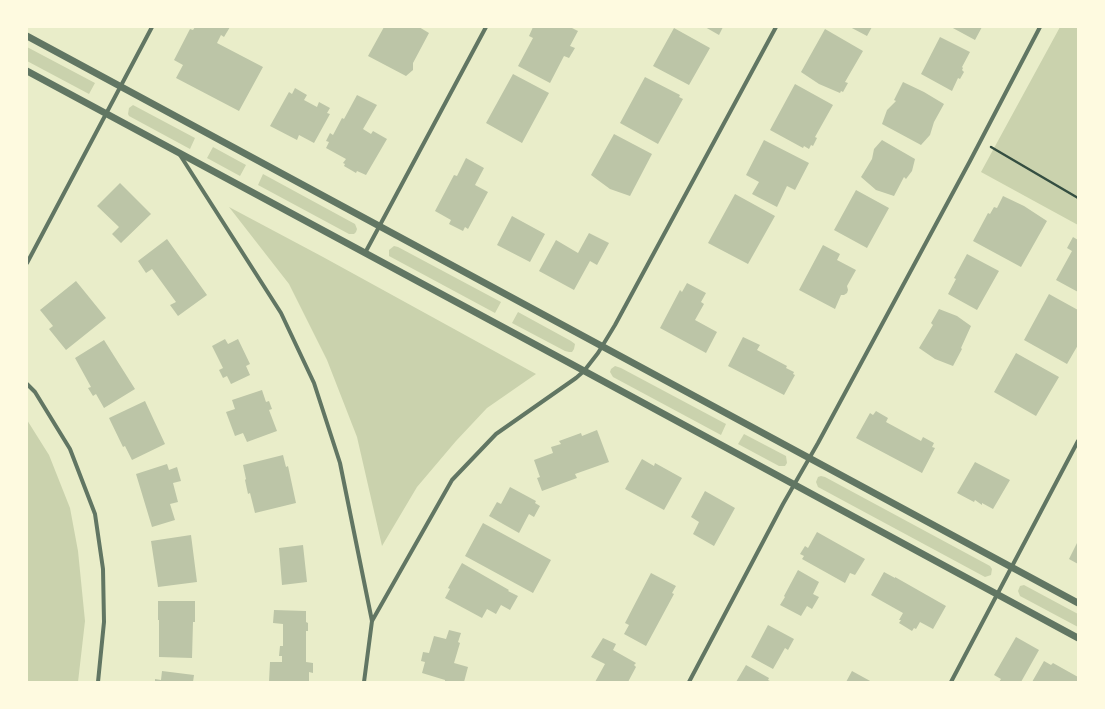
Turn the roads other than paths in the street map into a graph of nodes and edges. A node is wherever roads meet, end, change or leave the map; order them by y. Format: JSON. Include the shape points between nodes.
{"nodes":[{"id":1,"x":152,"y":27,"type":"edge"},
{"id":2,"x":486,"y":27,"type":"edge"},
{"id":3,"x":776,"y":27,"type":"edge"},
{"id":4,"x":1040,"y":27,"type":"edge"},
{"id":5,"x":27,"y":36,"type":"edge"},
{"id":6,"x":27,"y":71,"type":"edge"},
{"id":7,"x":121,"y":87,"type":"junction"},
{"id":8,"x":107,"y":114,"type":"junction"},
{"id":9,"x":178,"y":153,"type":"junction"},
{"id":10,"x":379,"y":226,"type":"junction"},
{"id":11,"x":365,"y":253,"type":"junction"},
{"id":12,"x":27,"y":263,"type":"edge"},
{"id":13,"x":602,"y":346,"type":"junction"},
{"id":14,"x":584,"y":371,"type":"junction"},
{"id":15,"x":27,"y":384,"type":"edge"},
{"id":16,"x":1078,"y":441,"type":"edge"},
{"id":17,"x":809,"y":458,"type":"junction"},
{"id":18,"x":794,"y":485,"type":"junction"},
{"id":19,"x":1012,"y":567,"type":"junction"},
{"id":20,"x":997,"y":595,"type":"junction"},
{"id":21,"x":1078,"y":603,"type":"edge"},
{"id":22,"x":372,"y":621,"type":"junction"},
{"id":23,"x":1078,"y":638,"type":"edge"},
{"id":24,"x":98,"y":682,"type":"edge"},
{"id":25,"x":364,"y":682,"type":"edge"},
{"id":26,"x":689,"y":682,"type":"edge"},
{"id":27,"x":951,"y":682,"type":"edge"}],
"edges":[{"from":1,"to":7,"type":"street"},
{"from":2,"to":10,"type":"street"},
{"from":3,"to":13,"type":"street"},
{"from":4,"to":17,"type":"street"},
{"from":5,"to":7,"type":"street"},
{"from":6,"to":8,"type":"street"},
{"from":7,"to":8,"type":"street"},
{"from":7,"to":10,"type":"street"},
{"from":8,"to":9,"type":"street"},
{"from":8,"to":12,"type":"street"},
{"from":9,"to":11,"type":"street"},
{"from":9,"to":22,"type":"street","via":[[281,313],[314,383],[340,463]]},
{"from":10,"to":11,"type":"street"},
{"from":10,"to":13,"type":"street"},
{"from":11,"to":14,"type":"street"},
{"from":13,"to":14,"type":"street"},
{"from":13,"to":17,"type":"street"},
{"from":14,"to":18,"type":"street"},
{"from":14,"to":22,"type":"street","via":[[496,434],[452,480]]},
{"from":15,"to":24,"type":"street","via":[[35,392],[70,449],[95,514],[103,569],[104,622]]},
{"from":16,"to":19,"type":"street"},
{"from":17,"to":18,"type":"street"},
{"from":17,"to":19,"type":"street"},
{"from":18,"to":20,"type":"street"},
{"from":18,"to":26,"type":"street"},
{"from":19,"to":20,"type":"street"},
{"from":19,"to":21,"type":"street"},
{"from":20,"to":23,"type":"street"},
{"from":20,"to":27,"type":"street"},
{"from":22,"to":25,"type":"street"}]}
